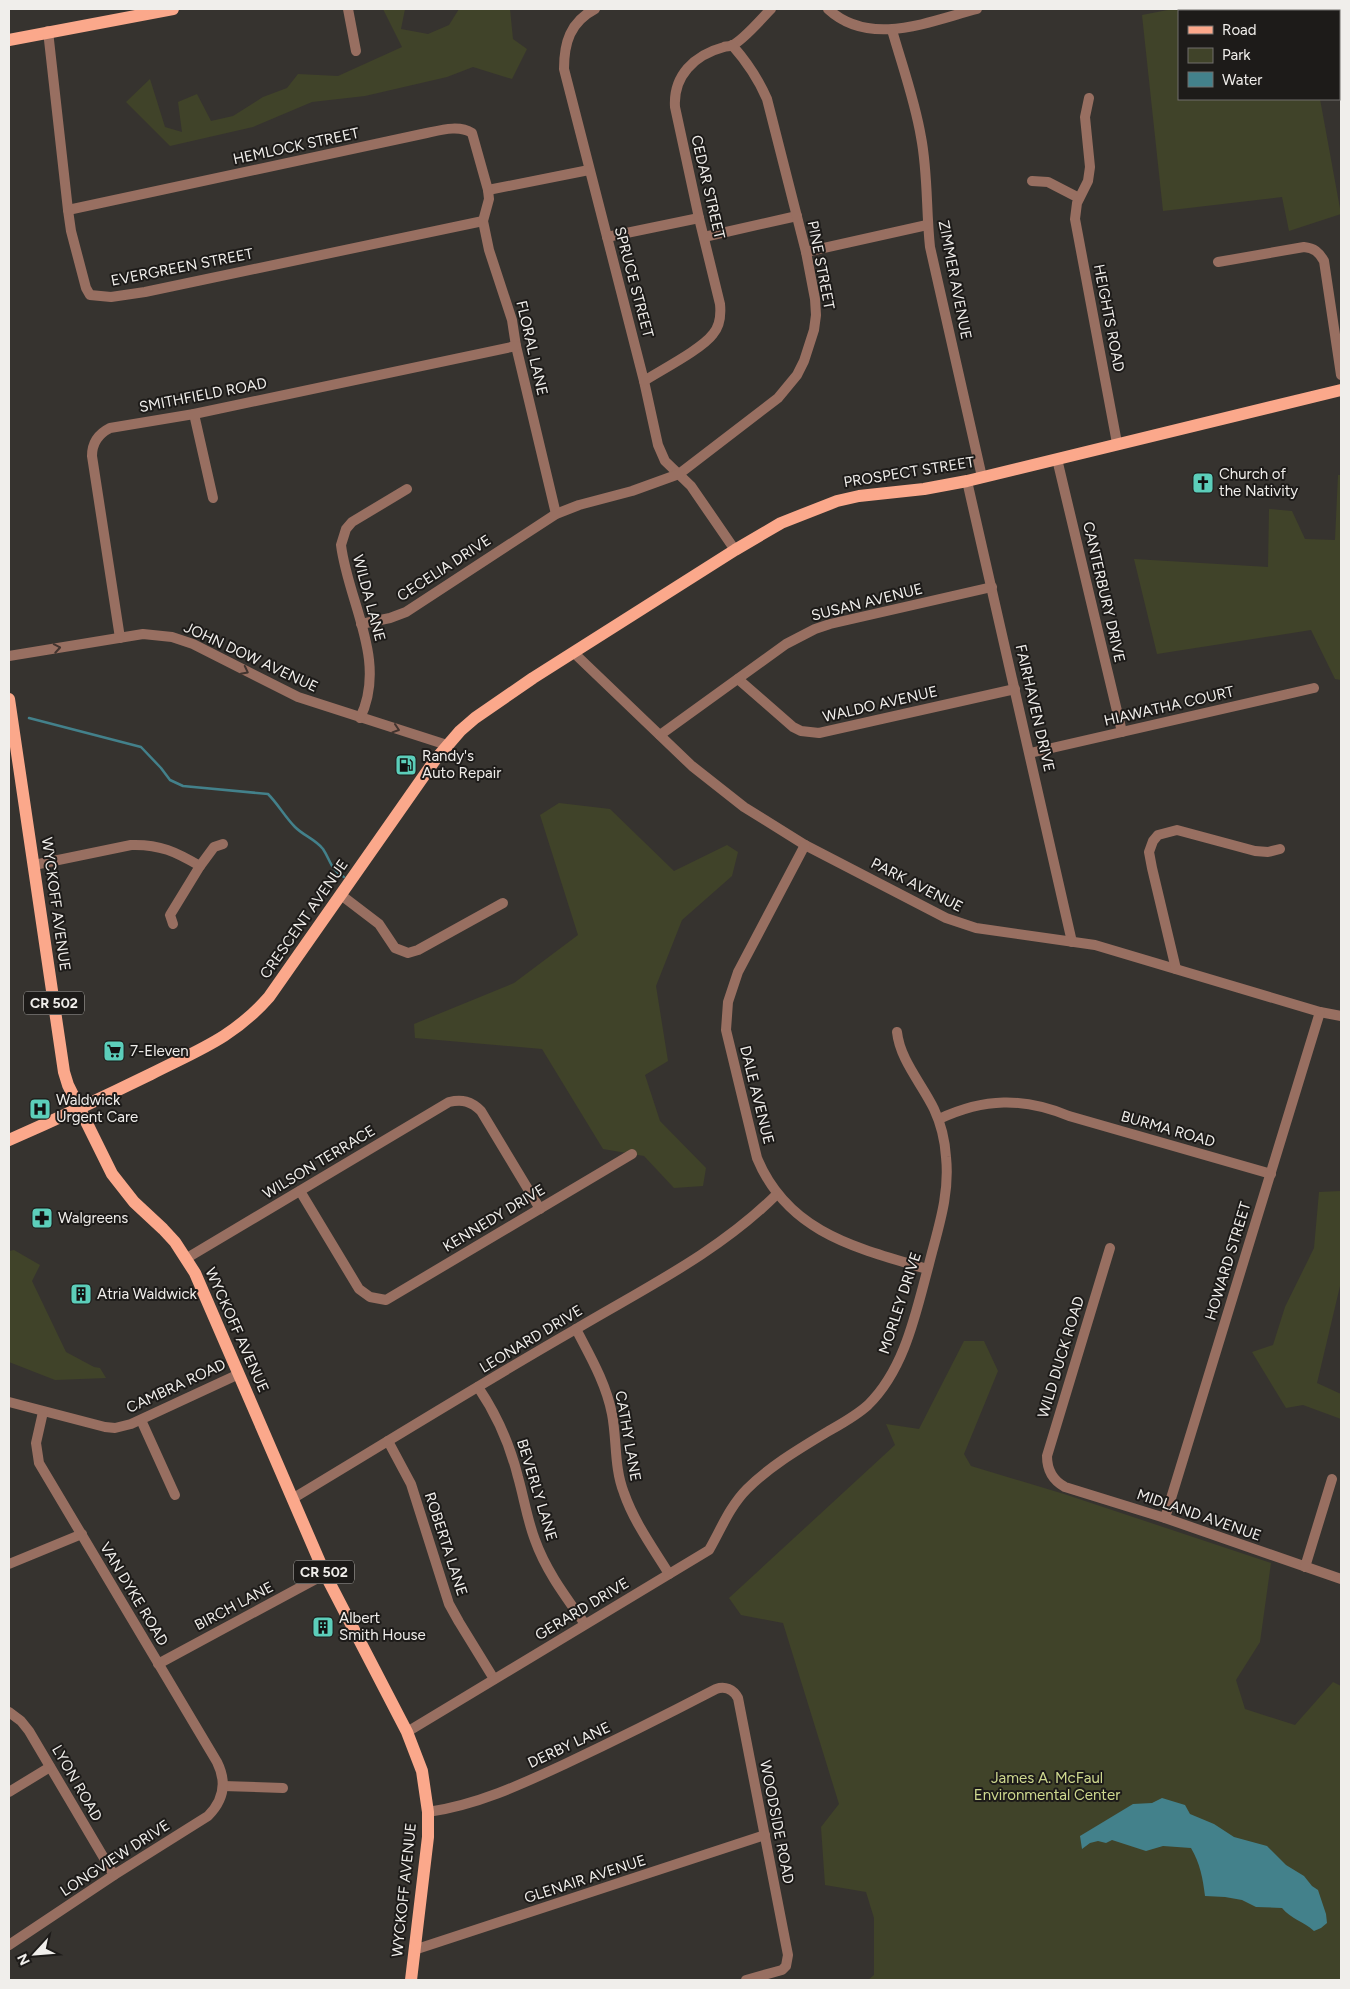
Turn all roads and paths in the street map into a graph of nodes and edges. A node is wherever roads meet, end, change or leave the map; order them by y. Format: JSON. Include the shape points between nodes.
{"nodes":[{"id":1,"x":174,"y":9,"type":"edge"},
{"id":2,"x":348,"y":9,"type":"edge"},
{"id":3,"x":595,"y":9,"type":"edge"},
{"id":4,"x":771,"y":9,"type":"edge"},
{"id":5,"x":828,"y":9,"type":"edge"},
{"id":6,"x":977,"y":9,"type":"edge"},
{"id":7,"x":892,"y":30,"type":"junction"},
{"id":8,"x":48,"y":31,"type":"junction"},
{"id":9,"x":9,"y":40,"type":"edge"},
{"id":10,"x":732,"y":46,"type":"junction"},
{"id":11,"x":356,"y":51,"type":"dead end"},
{"id":12,"x":1089,"y":98,"type":"dead end"},
{"id":13,"x":589,"y":170,"type":"junction"},
{"id":14,"x":1032,"y":181,"type":"dead end"},
{"id":15,"x":488,"y":190,"type":"junction"},
{"id":16,"x":1079,"y":198,"type":"junction"},
{"id":17,"x":68,"y":210,"type":"junction"},
{"id":18,"x":796,"y":216,"type":"junction"},
{"id":19,"x":699,"y":218,"type":"junction"},
{"id":20,"x":483,"y":221,"type":"junction"},
{"id":21,"x":927,"y":225,"type":"junction"},
{"id":22,"x":704,"y":237,"type":"junction"},
{"id":23,"x":606,"y":238,"type":"junction"},
{"id":24,"x":806,"y":252,"type":"junction"},
{"id":25,"x":1218,"y":262,"type":"dead end"},
{"id":26,"x":516,"y":346,"type":"junction"},
{"id":27,"x":1341,"y":375,"type":"edge"},
{"id":28,"x":644,"y":381,"type":"junction"},
{"id":29,"x":1341,"y":390,"type":"edge"},
{"id":30,"x":194,"y":414,"type":"junction"},
{"id":31,"x":1117,"y":443,"type":"junction"},
{"id":32,"x":1057,"y":459,"type":"junction"},
{"id":33,"x":679,"y":474,"type":"junction"},
{"id":34,"x":982,"y":477,"type":"junction"},
{"id":35,"x":967,"y":481,"type":"junction"},
{"id":36,"x":407,"y":489,"type":"dead end"},
{"id":37,"x":213,"y":498,"type":"dead end"},
{"id":38,"x":556,"y":514,"type":"junction"},
{"id":39,"x":538,"y":525,"type":"joint"},
{"id":40,"x":735,"y":550,"type":"junction"},
{"id":41,"x":992,"y":587,"type":"junction"},
{"id":42,"x":360,"y":624,"type":"junction"},
{"id":43,"x":120,"y":638,"type":"junction"},
{"id":44,"x":574,"y":653,"type":"junction"},
{"id":45,"x":9,"y":656,"type":"edge"},
{"id":46,"x":738,"y":679,"type":"junction"},
{"id":47,"x":1015,"y":688,"type":"junction"},
{"id":48,"x":1314,"y":688,"type":"dead end"},
{"id":49,"x":9,"y":699,"type":"edge"},
{"id":50,"x":360,"y":718,"type":"junction"},
{"id":51,"x":1122,"y":732,"type":"junction"},
{"id":52,"x":660,"y":735,"type":"junction"},
{"id":53,"x":447,"y":745,"type":"junction"},
{"id":54,"x":1030,"y":753,"type":"junction"},
{"id":55,"x":223,"y":844,"type":"dead end"},
{"id":56,"x":805,"y":844,"type":"junction"},
{"id":57,"x":1280,"y":849,"type":"dead end"},
{"id":58,"x":34,"y":865,"type":"junction"},
{"id":59,"x":200,"y":866,"type":"junction"},
{"id":60,"x":341,"y":895,"type":"junction"},
{"id":61,"x":503,"y":903,"type":"dead end"},
{"id":62,"x":173,"y":924,"type":"dead end"},
{"id":63,"x":1072,"y":942,"type":"junction"},
{"id":64,"x":1176,"y":969,"type":"junction"},
{"id":65,"x":1320,"y":1012,"type":"junction"},
{"id":66,"x":1341,"y":1016,"type":"edge"},
{"id":67,"x":897,"y":1032,"type":"dead end"},
{"id":68,"x":79,"y":1110,"type":"junction"},
{"id":69,"x":939,"y":1119,"type":"junction"},
{"id":70,"x":9,"y":1140,"type":"edge"},
{"id":71,"x":632,"y":1154,"type":"dead end"},
{"id":72,"x":1270,"y":1174,"type":"junction"},
{"id":73,"x":300,"y":1191,"type":"junction"},
{"id":74,"x":777,"y":1194,"type":"junction"},
{"id":75,"x":540,"y":1208,"type":"junction"},
{"id":76,"x":1110,"y":1248,"type":"dead end"},
{"id":77,"x":187,"y":1258,"type":"junction"},
{"id":78,"x":928,"y":1269,"type":"junction"},
{"id":79,"x":576,"y":1329,"type":"junction"},
{"id":80,"x":239,"y":1374,"type":"junction"},
{"id":81,"x":478,"y":1387,"type":"junction"},
{"id":82,"x":9,"y":1402,"type":"edge"},
{"id":83,"x":43,"y":1412,"type":"junction"},
{"id":84,"x":141,"y":1420,"type":"junction"},
{"id":85,"x":388,"y":1442,"type":"junction"},
{"id":86,"x":1051,"y":1475,"type":"joint"},
{"id":87,"x":1332,"y":1479,"type":"dead end"},
{"id":88,"x":749,"y":1487,"type":"joint"},
{"id":89,"x":175,"y":1495,"type":"dead end"},
{"id":90,"x":292,"y":1499,"type":"junction"},
{"id":91,"x":1164,"y":1518,"type":"junction"},
{"id":92,"x":82,"y":1534,"type":"junction"},
{"id":93,"x":9,"y":1564,"type":"edge"},
{"id":94,"x":1304,"y":1567,"type":"junction"},
{"id":95,"x":325,"y":1574,"type":"junction"},
{"id":96,"x":669,"y":1574,"type":"junction"},
{"id":97,"x":1341,"y":1579,"type":"edge"},
{"id":98,"x":585,"y":1624,"type":"junction"},
{"id":99,"x":158,"y":1664,"type":"junction"},
{"id":100,"x":494,"y":1679,"type":"junction"},
{"id":101,"x":716,"y":1689,"type":"joint"},
{"id":102,"x":9,"y":1712,"type":"edge"},
{"id":103,"x":407,"y":1732,"type":"junction"},
{"id":104,"x":50,"y":1767,"type":"junction"},
{"id":105,"x":223,"y":1786,"type":"junction"},
{"id":106,"x":283,"y":1788,"type":"dead end"},
{"id":107,"x":9,"y":1792,"type":"edge"},
{"id":108,"x":428,"y":1812,"type":"junction"},
{"id":109,"x":765,"y":1835,"type":"junction"},
{"id":110,"x":114,"y":1875,"type":"junction"},
{"id":111,"x":9,"y":1945,"type":"edge"},
{"id":112,"x":414,"y":1950,"type":"junction"},
{"id":113,"x":410,"y":1980,"type":"edge"},
{"id":114,"x":746,"y":1980,"type":"edge"}],
"edges":[{"from":1,"to":8,"type":"main road"},
{"from":2,"to":11,"type":"street"},
{"from":3,"to":13,"type":"street","name":"SPRUCE STREET","via":[[572,29],[564,57]]},
{"from":4,"to":10,"type":"street","name":"CEDAR STREET"},
{"from":5,"to":7,"type":"street","via":[[856,25]]},
{"from":6,"to":7,"type":"street"},
{"from":7,"to":21,"type":"street","name":"ZIMMER AVENUE","via":[[921,136]]},
{"from":8,"to":9,"type":"main road"},
{"from":8,"to":17,"type":"street","name":"EVERGREEN STREET"},
{"from":10,"to":18,"type":"street","name":"PINE STREET","via":[[758,78],[767,98]]},
{"from":10,"to":19,"type":"street","name":"CEDAR STREET","via":[[723,47],[691,63],[676,90],[675,107]]},
{"from":12,"to":16,"type":"street","name":"HEIGHTS ROAD","via":[[1085,117],[1090,167],[1088,181]]},
{"from":13,"to":15,"type":"street"},
{"from":13,"to":23,"type":"street","name":"SPRUCE STREET"},
{"from":14,"to":16,"type":"street","via":[[1048,182]]},
{"from":15,"to":17,"type":"street","name":"HEMLOCK STREET","via":[[472,133],[460,128]]},
{"from":15,"to":20,"type":"street","name":"FLORAL LANE"},
{"from":16,"to":31,"type":"street","name":"HEIGHTS ROAD","via":[[1075,219]]},
{"from":17,"to":20,"type":"street","name":"EVERGREEN STREET","via":[[86,288],[90,295],[99,297],[145,292]]},
{"from":18,"to":22,"type":"street"},
{"from":18,"to":24,"type":"street","name":"PINE STREET"},
{"from":19,"to":22,"type":"street","name":"CEDAR STREET"},
{"from":19,"to":23,"type":"street"},
{"from":20,"to":26,"type":"street","name":"FLORAL LANE","via":[[512,320]]},
{"from":21,"to":24,"type":"street"},
{"from":21,"to":34,"type":"street","name":"ZIMMER AVENUE"},
{"from":22,"to":28,"type":"street","name":"CEDAR STREET","via":[[720,304],[714,333]]},
{"from":23,"to":28,"type":"street","name":"SPRUCE STREET"},
{"from":24,"to":33,"type":"street","name":"PINE STREET","via":[[816,315],[810,347],[797,375],[778,398]]},
{"from":25,"to":27,"type":"street","via":[[1304,247],[1321,255]]},
{"from":26,"to":30,"type":"street","name":"SMITHFIELD ROAD"},
{"from":26,"to":38,"type":"street","name":"FLORAL LANE"},
{"from":28,"to":33,"type":"street","name":"SPRUCE STREET","via":[[658,445],[665,461]]},
{"from":29,"to":31,"type":"main road","name":"PROSPECT STREET"},
{"from":30,"to":37,"type":"street"},
{"from":30,"to":43,"type":"street","name":"SMITHFIELD ROAD","via":[[110,428],[94,443],[92,456]]},
{"from":31,"to":32,"type":"main road","name":"PROSPECT STREET"},
{"from":32,"to":34,"type":"main road","name":"PROSPECT STREET"},
{"from":32,"to":51,"type":"street","name":"CANTERBURY DRIVE"},
{"from":33,"to":38,"type":"street","name":"PINE STREET"},
{"from":33,"to":40,"type":"street","name":"SPRUCE STREET","via":[[703,501]]},
{"from":34,"to":35,"type":"main road","name":"PROSPECT STREET"},
{"from":35,"to":40,"type":"main road","name":"PROSPECT STREET","via":[[836,501],[781,523]]},
{"from":35,"to":41,"type":"street","name":"FAIRHAVEN DRIVE"},
{"from":36,"to":42,"type":"street","name":"WILDA LANE","via":[[352,522],[342,537],[342,553]]},
{"from":38,"to":39,"type":"street","name":"PINE STREET"},
{"from":39,"to":42,"type":"street","name":"CECELIA DRIVE","via":[[406,612]]},
{"from":40,"to":44,"type":"main road","name":"PROSPECT STREET"},
{"from":41,"to":46,"type":"street","name":"SUSAN AVENUE","via":[[815,629],[786,644]]},
{"from":41,"to":47,"type":"street","name":"FAIRHAVEN DRIVE"},
{"from":42,"to":50,"type":"street","name":"WILDA LANE","via":[[371,676]]},
{"from":45,"to":43,"type":"street","name":"JOHN DOW AVENUE","one_way":true},
{"from":43,"to":50,"type":"street","name":"JOHN DOW AVENUE","one_way":true,"via":[[157,634],[184,640],[298,697]]},
{"from":44,"to":52,"type":"street","name":"PARK AVENUE"},
{"from":44,"to":53,"type":"main road","name":"CRESCENT AVENUE","via":[[475,718]]},
{"from":46,"to":47,"type":"street","name":"WALDO AVENUE","via":[[793,727],[810,733]]},
{"from":46,"to":52,"type":"street","name":"SUSAN AVENUE"},
{"from":47,"to":54,"type":"street","name":"FAIRHAVEN DRIVE"},
{"from":48,"to":51,"type":"street","name":"HIAWATHA COURT"},
{"from":49,"to":58,"type":"main road","name":"WYCKOFF AVENUE","number":"CR 502"},
{"from":50,"to":53,"type":"street","name":"JOHN DOW AVENUE","one_way":true},
{"from":51,"to":54,"type":"street","name":"HIAWATHA COURT"},
{"from":52,"to":56,"type":"street","name":"PARK AVENUE","via":[[731,797]]},
{"from":53,"to":60,"type":"main road","name":"CRESCENT AVENUE"},
{"from":54,"to":63,"type":"street","name":"FAIRHAVEN DRIVE"},
{"from":55,"to":59,"type":"street","via":[[214,847]]},
{"from":56,"to":63,"type":"street","name":"PARK AVENUE","via":[[961,924]]},
{"from":56,"to":74,"type":"street","name":"DALE AVENUE","via":[[738,972],[726,1017],[726,1030],[757,1158]]},
{"from":57,"to":64,"type":"street","via":[[1255,851],[1177,830],[1158,835],[1153,840],[1149,852]]},
{"from":58,"to":59,"type":"street","via":[[145,845],[174,851]]},
{"from":58,"to":68,"type":"main road","name":"WYCKOFF AVENUE","number":"CR 502","via":[[64,1072]]},
{"from":59,"to":62,"type":"street","via":[[170,915]]},
{"from":60,"to":61,"type":"street","via":[[379,924],[395,948],[408,953]]},
{"from":60,"to":68,"type":"main road","name":"CRESCENT AVENUE","via":[[269,997],[241,1025],[210,1045]]},
{"from":63,"to":64,"type":"street","name":"PARK AVENUE","via":[[1095,945]]},
{"from":64,"to":65,"type":"street","name":"PARK AVENUE"},
{"from":65,"to":66,"type":"street","name":"PARK AVENUE"},
{"from":65,"to":72,"type":"street","name":"HOWARD STREET"},
{"from":67,"to":69,"type":"street","name":"MORLEY DRIVE","via":[[904,1055]]},
{"from":68,"to":70,"type":"main road","name":"CRESCENT AVENUE"},
{"from":68,"to":77,"type":"main road","name":"WYCKOFF AVENUE","number":"CR 502","via":[[122,1189],[163,1228]]},
{"from":69,"to":72,"type":"street","name":"BURMA ROAD","via":[[970,1106],[1002,1102],[1039,1105]]},
{"from":69,"to":78,"type":"street","name":"MORLEY DRIVE","via":[[946,1156],[946,1196]]},
{"from":71,"to":75,"type":"street","name":"KENNEDY DRIVE"},
{"from":72,"to":91,"type":"street","name":"HOWARD STREET"},
{"from":73,"to":75,"type":"street","name":"WILSON TERRACE","via":[[457,1100],[470,1102],[481,1111]]},
{"from":73,"to":75,"type":"street","name":"KENNEDY DRIVE","via":[[359,1289],[370,1297],[386,1300]]},
{"from":73,"to":77,"type":"street","name":"WILSON TERRACE"},
{"from":74,"to":78,"type":"street","name":"DALE AVENUE","via":[[801,1218],[827,1234]]},
{"from":74,"to":79,"type":"street","name":"LEONARD DRIVE","via":[[724,1239]]},
{"from":76,"to":86,"type":"street","name":"WILD DUCK ROAD","via":[[1047,1456]]},
{"from":77,"to":80,"type":"main road","name":"WYCKOFF AVENUE","number":"CR 502"},
{"from":78,"to":88,"type":"street","name":"MORLEY DRIVE","via":[[900,1356],[877,1395],[854,1416],[789,1455]]},
{"from":79,"to":81,"type":"street","name":"LEONARD DRIVE"},
{"from":79,"to":96,"type":"street","name":"CATHY LANE","via":[[607,1394],[624,1493]]},
{"from":80,"to":84,"type":"street","name":"CAMBRA ROAD"},
{"from":80,"to":90,"type":"main road","name":"WYCKOFF AVENUE","number":"CR 502"},
{"from":81,"to":85,"type":"street","name":"LEONARD DRIVE"},
{"from":81,"to":98,"type":"street","name":"BEVERLY LANE","via":[[506,1439],[528,1521],[541,1555]]},
{"from":82,"to":83,"type":"street","name":"CAMBRA ROAD"},
{"from":83,"to":84,"type":"street","name":"CAMBRA ROAD","via":[[105,1427],[126,1426]]},
{"from":83,"to":92,"type":"street","name":"VAN DYKE ROAD","via":[[36,1443],[37,1454]]},
{"from":84,"to":89,"type":"street"},
{"from":85,"to":90,"type":"street","name":"LEONARD DRIVE"},
{"from":85,"to":100,"type":"street","name":"ROBERTA LANE","via":[[411,1484],[449,1604]]},
{"from":86,"to":91,"type":"street","name":"MIDLAND AVENUE","via":[[1065,1487]]},
{"from":87,"to":94,"type":"street"},
{"from":88,"to":96,"type":"street","name":"GERARD DRIVE","via":[[709,1550]]},
{"from":90,"to":95,"type":"main road","name":"WYCKOFF AVENUE","number":"CR 502"},
{"from":91,"to":94,"type":"street","name":"MIDLAND AVENUE"},
{"from":92,"to":93,"type":"street"},
{"from":92,"to":99,"type":"street","name":"VAN DYKE ROAD"},
{"from":94,"to":97,"type":"street","name":"MIDLAND AVENUE"},
{"from":95,"to":99,"type":"street","name":"BIRCH LANE"},
{"from":95,"to":103,"type":"main road","name":"WYCKOFF AVENUE","number":"CR 502"},
{"from":96,"to":98,"type":"street","name":"GERARD DRIVE"},
{"from":98,"to":100,"type":"street","name":"GERARD DRIVE"},
{"from":99,"to":105,"type":"street","name":"VAN DYKE ROAD","via":[[217,1762]]},
{"from":100,"to":103,"type":"street","name":"GERARD DRIVE"},
{"from":101,"to":108,"type":"street","name":"DERBY LANE","via":[[491,1797],[464,1806]]},
{"from":101,"to":109,"type":"street","name":"WOODSIDE ROAD","via":[[731,1690],[738,1698]]},
{"from":102,"to":104,"type":"street","name":"LYON ROAD","via":[[29,1731]]},
{"from":103,"to":108,"type":"main road","name":"WYCKOFF AVENUE","number":"CR 502","via":[[422,1771]]},
{"from":104,"to":107,"type":"street"},
{"from":104,"to":110,"type":"street","name":"LYON ROAD"},
{"from":105,"to":106,"type":"street"},
{"from":105,"to":110,"type":"street","name":"LONGVIEW DRIVE","via":[[219,1802],[208,1816]]},
{"from":108,"to":112,"type":"main road","name":"WYCKOFF AVENUE","number":"CR 502","via":[[428,1837]]},
{"from":109,"to":112,"type":"street","name":"GLENAIR AVENUE"},
{"from":109,"to":114,"type":"street","name":"WOODSIDE ROAD","via":[[788,1955],[786,1966],[776,1972]]},
{"from":110,"to":111,"type":"street","name":"LONGVIEW DRIVE"},
{"from":112,"to":113,"type":"main road","name":"WYCKOFF AVENUE","number":"CR 502"}]}
